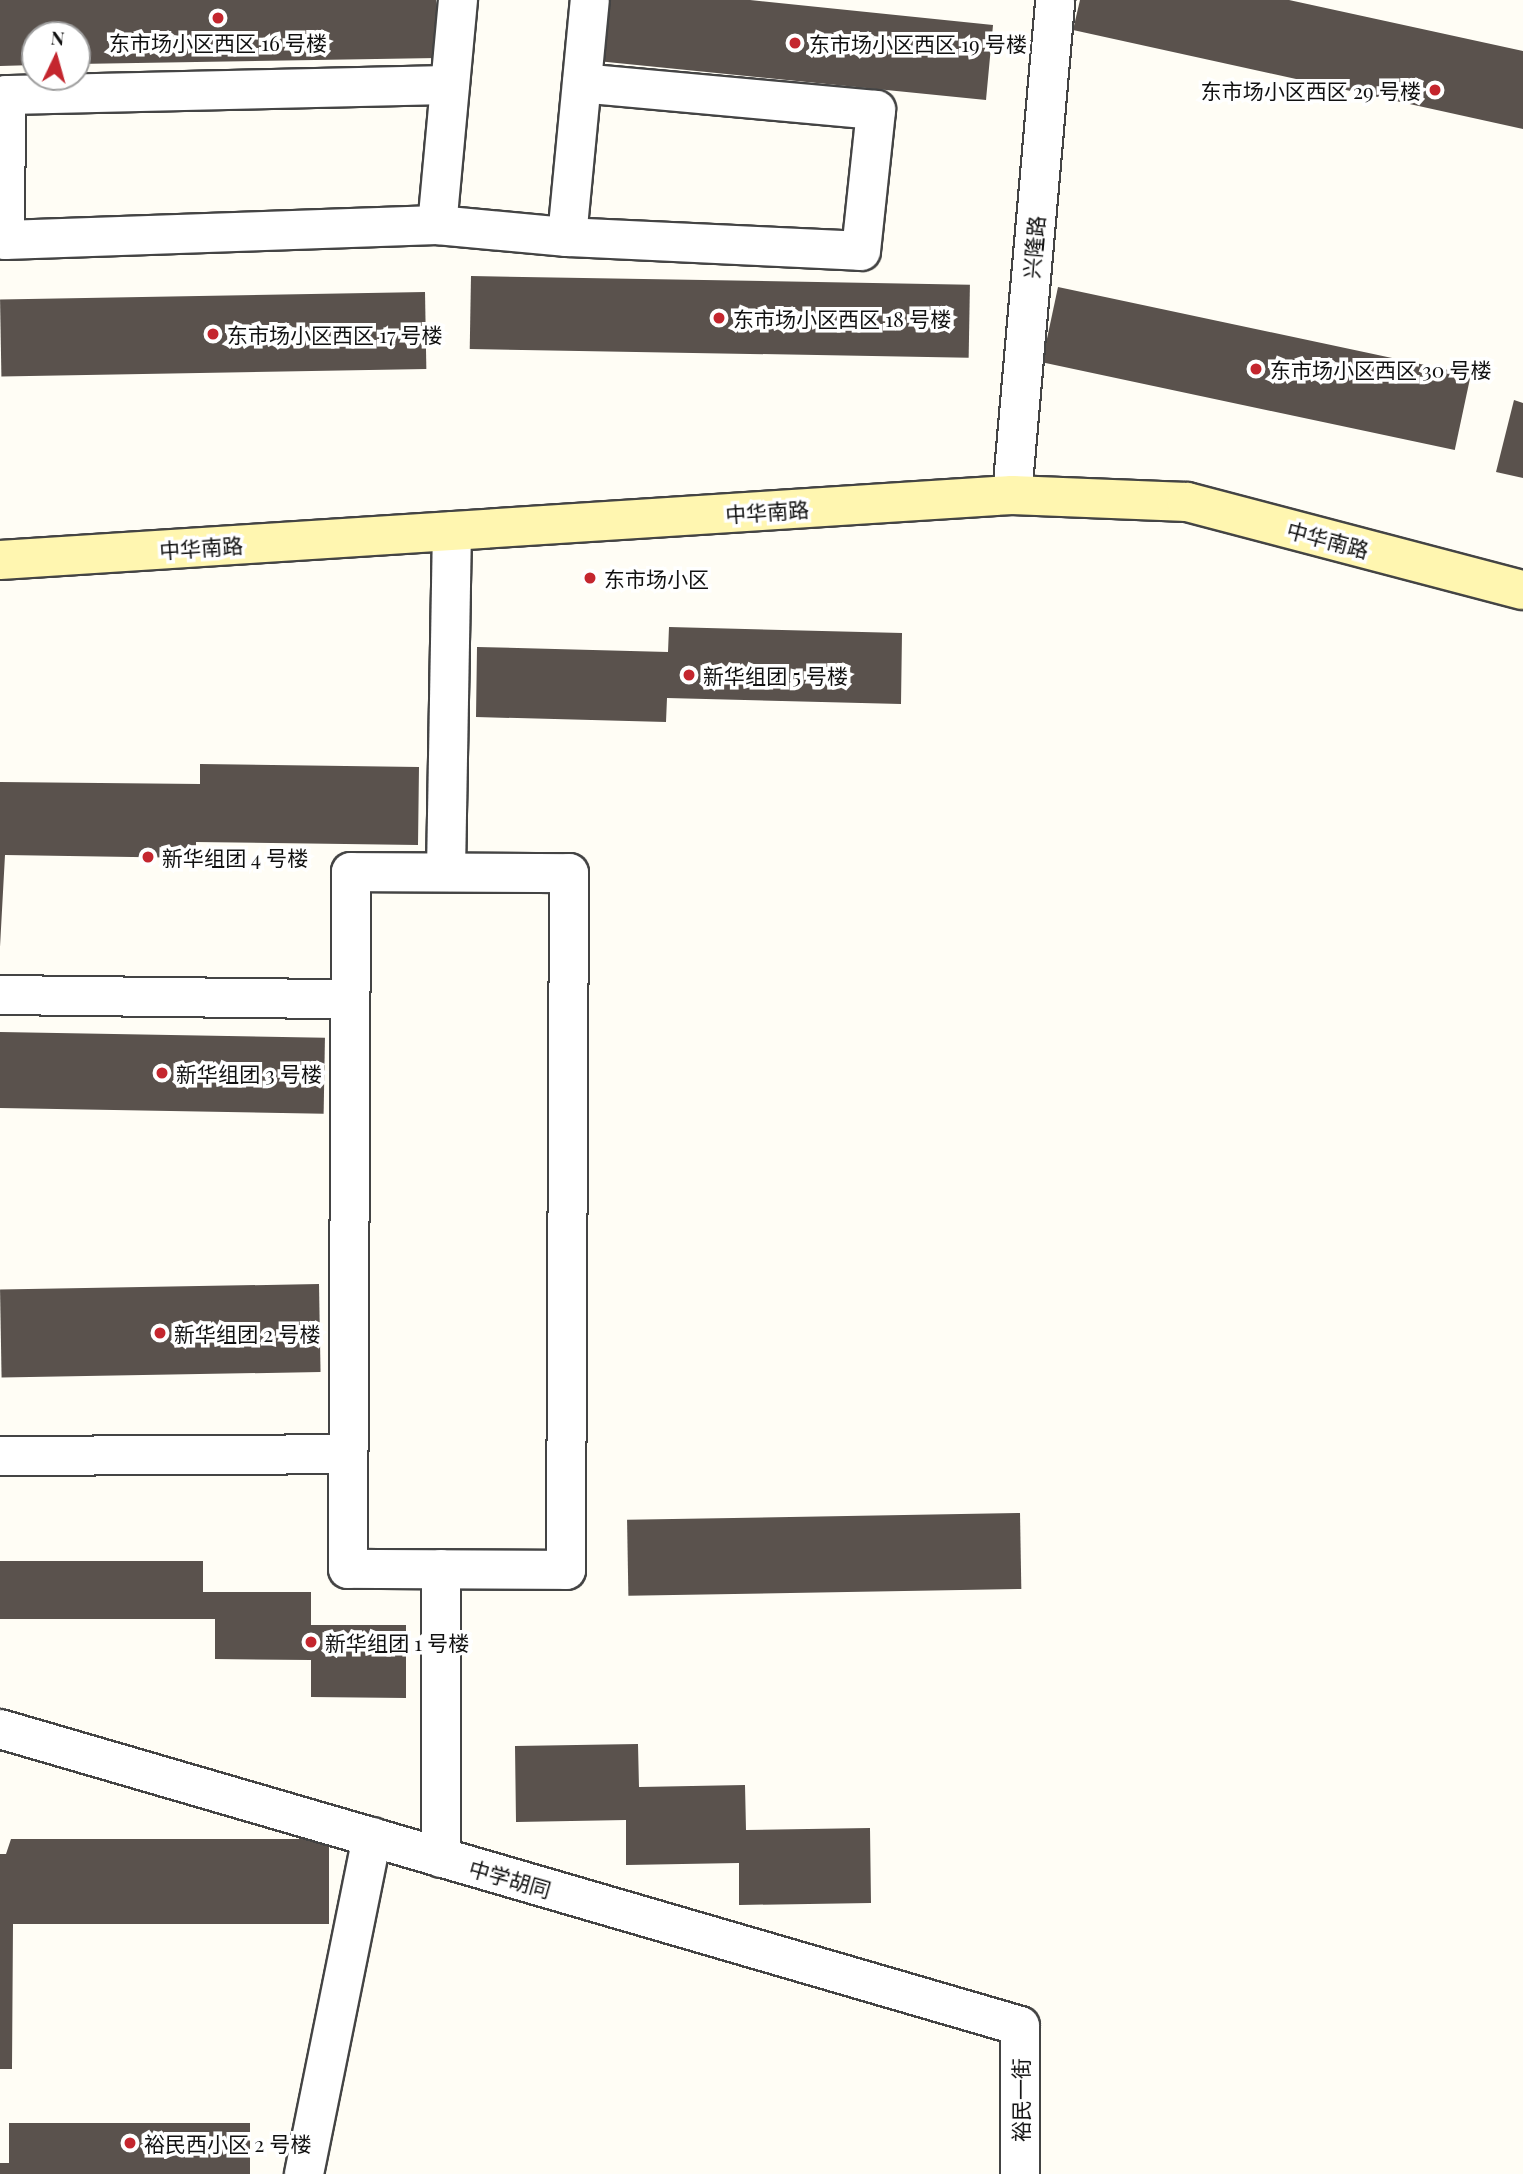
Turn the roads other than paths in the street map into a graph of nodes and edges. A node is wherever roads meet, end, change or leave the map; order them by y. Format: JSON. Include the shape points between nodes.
{"nodes":[{"id":1,"x":458,"y":0,"type":"edge"},
{"id":2,"x":590,"y":0,"type":"edge"},
{"id":3,"x":1055,"y":0,"type":"edge"},
{"id":4,"x":582,"y":83,"type":"junction"},
{"id":5,"x":450,"y":85,"type":"junction"},
{"id":6,"x":437,"y":225,"type":"junction"},
{"id":7,"x":568,"y":237,"type":"junction"},
{"id":8,"x":1012,"y":495,"type":"junction"},
{"id":9,"x":452,"y":531,"type":"junction"},
{"id":10,"x":0,"y":560,"type":"edge"},
{"id":11,"x":1523,"y":590,"type":"edge"},
{"id":12,"x":446,"y":872,"type":"junction"},
{"id":13,"x":0,"y":995,"type":"edge"},
{"id":14,"x":350,"y":999,"type":"junction"},
{"id":15,"x":348,"y":1454,"type":"junction"},
{"id":16,"x":0,"y":1456,"type":"edge"},
{"id":17,"x":442,"y":1569,"type":"junction"},
{"id":18,"x":0,"y":1729,"type":"edge"},
{"id":19,"x":372,"y":1837,"type":"junction"},
{"id":20,"x":441,"y":1858,"type":"junction"},
{"id":21,"x":1020,"y":2026,"type":"joint"},
{"id":22,"x":304,"y":2174,"type":"edge"},
{"id":23,"x":1020,"y":2174,"type":"edge"}],
"edges":[{"from":1,"to":5,"type":"street"},
{"from":2,"to":4,"type":"street"},
{"from":3,"to":8,"type":"street","name":"兴隆路"},
{"from":4,"to":7,"type":"street"},
{"from":4,"to":7,"type":"street","via":[[876,110],[861,251]]},
{"from":5,"to":6,"type":"street"},
{"from":5,"to":6,"type":"street","via":[[6,95],[5,240]]},
{"from":6,"to":7,"type":"street"},
{"from":8,"to":9,"type":"main road","name":"中华南路"},
{"from":8,"to":11,"type":"main road","name":"中华南路","via":[[1187,502]]},
{"from":9,"to":10,"type":"main road","name":"中华南路"},
{"from":9,"to":12,"type":"street"},
{"from":12,"to":14,"type":"street","via":[[351,872]]},
{"from":12,"to":17,"type":"street","via":[[569,873],[566,1570]]},
{"from":13,"to":14,"type":"street"},
{"from":14,"to":15,"type":"street"},
{"from":15,"to":16,"type":"street"},
{"from":15,"to":17,"type":"street","via":[[348,1569]]},
{"from":17,"to":20,"type":"street"},
{"from":18,"to":19,"type":"street","name":"中学胡同"},
{"from":19,"to":20,"type":"street","name":"中学胡同"},
{"from":19,"to":22,"type":"street"},
{"from":20,"to":21,"type":"street","name":"中学胡同"},
{"from":21,"to":23,"type":"street","name":"裕民一街"}]}
